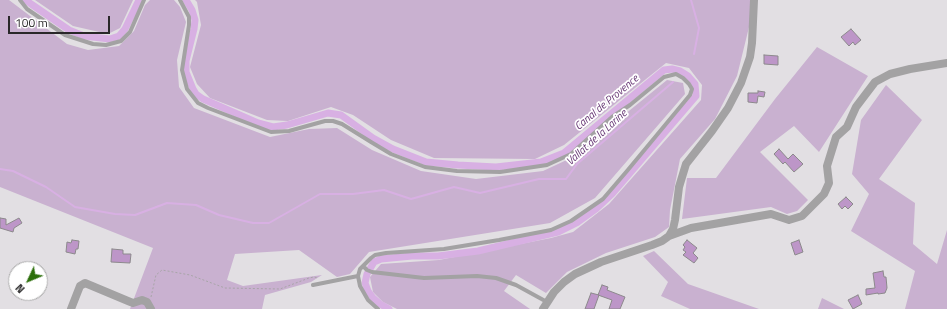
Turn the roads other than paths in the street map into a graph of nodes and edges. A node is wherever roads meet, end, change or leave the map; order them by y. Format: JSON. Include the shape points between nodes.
{"nodes":[{"id":1,"x":20,"y":0,"type":"edge"},
{"id":2,"x":144,"y":0,"type":"edge"},
{"id":3,"x":180,"y":0,"type":"edge"},
{"id":4,"x":754,"y":0,"type":"edge"},
{"id":5,"x":947,"y":62,"type":"edge"},
{"id":6,"x":669,"y":236,"type":"junction"},
{"id":7,"x":363,"y":266,"type":"junction"},
{"id":8,"x":358,"y":276,"type":"junction"},
{"id":9,"x":313,"y":285,"type":"dead end"},
{"id":10,"x":545,"y":305,"type":"edge"},
{"id":11,"x":150,"y":307,"type":"edge"},
{"id":12,"x":72,"y":309,"type":"edge"},
{"id":13,"x":378,"y":309,"type":"edge"}],
"edges":[{"from":1,"to":2,"type":"lane","via":[[27,9],[65,35],[93,44],[106,45],[121,41],[130,32]]},
{"from":3,"to":7,"type":"lane","via":[[189,17],[182,70],[187,89],[198,103],[271,132],[289,131],[333,121],[391,154],[425,167],[500,172],[547,165],[571,154],[612,117],[664,77],[676,74],[692,89],[690,95],[603,199],[572,222],[551,230],[499,240],[380,254]]},
{"from":4,"to":6,"type":"street","via":[[750,56],[741,83],[712,132],[686,164],[679,187],[673,229]]},
{"from":5,"to":6,"type":"street","via":[[890,74],[875,82],[856,107],[847,127],[836,137],[827,166],[829,183],[824,194],[802,216],[789,220],[771,214],[691,228]]},
{"from":6,"to":10,"type":"street","via":[[575,274],[564,282]]},
{"from":7,"to":8,"type":"lane"},
{"from":7,"to":10,"type":"lane","via":[[372,272],[424,278],[496,278],[516,285]]},
{"from":8,"to":9,"type":"lane"},
{"from":8,"to":13,"type":"lane","via":[[368,300]]},
{"from":11,"to":12,"type":"street","via":[[142,300],[133,303],[83,283]]}]}
